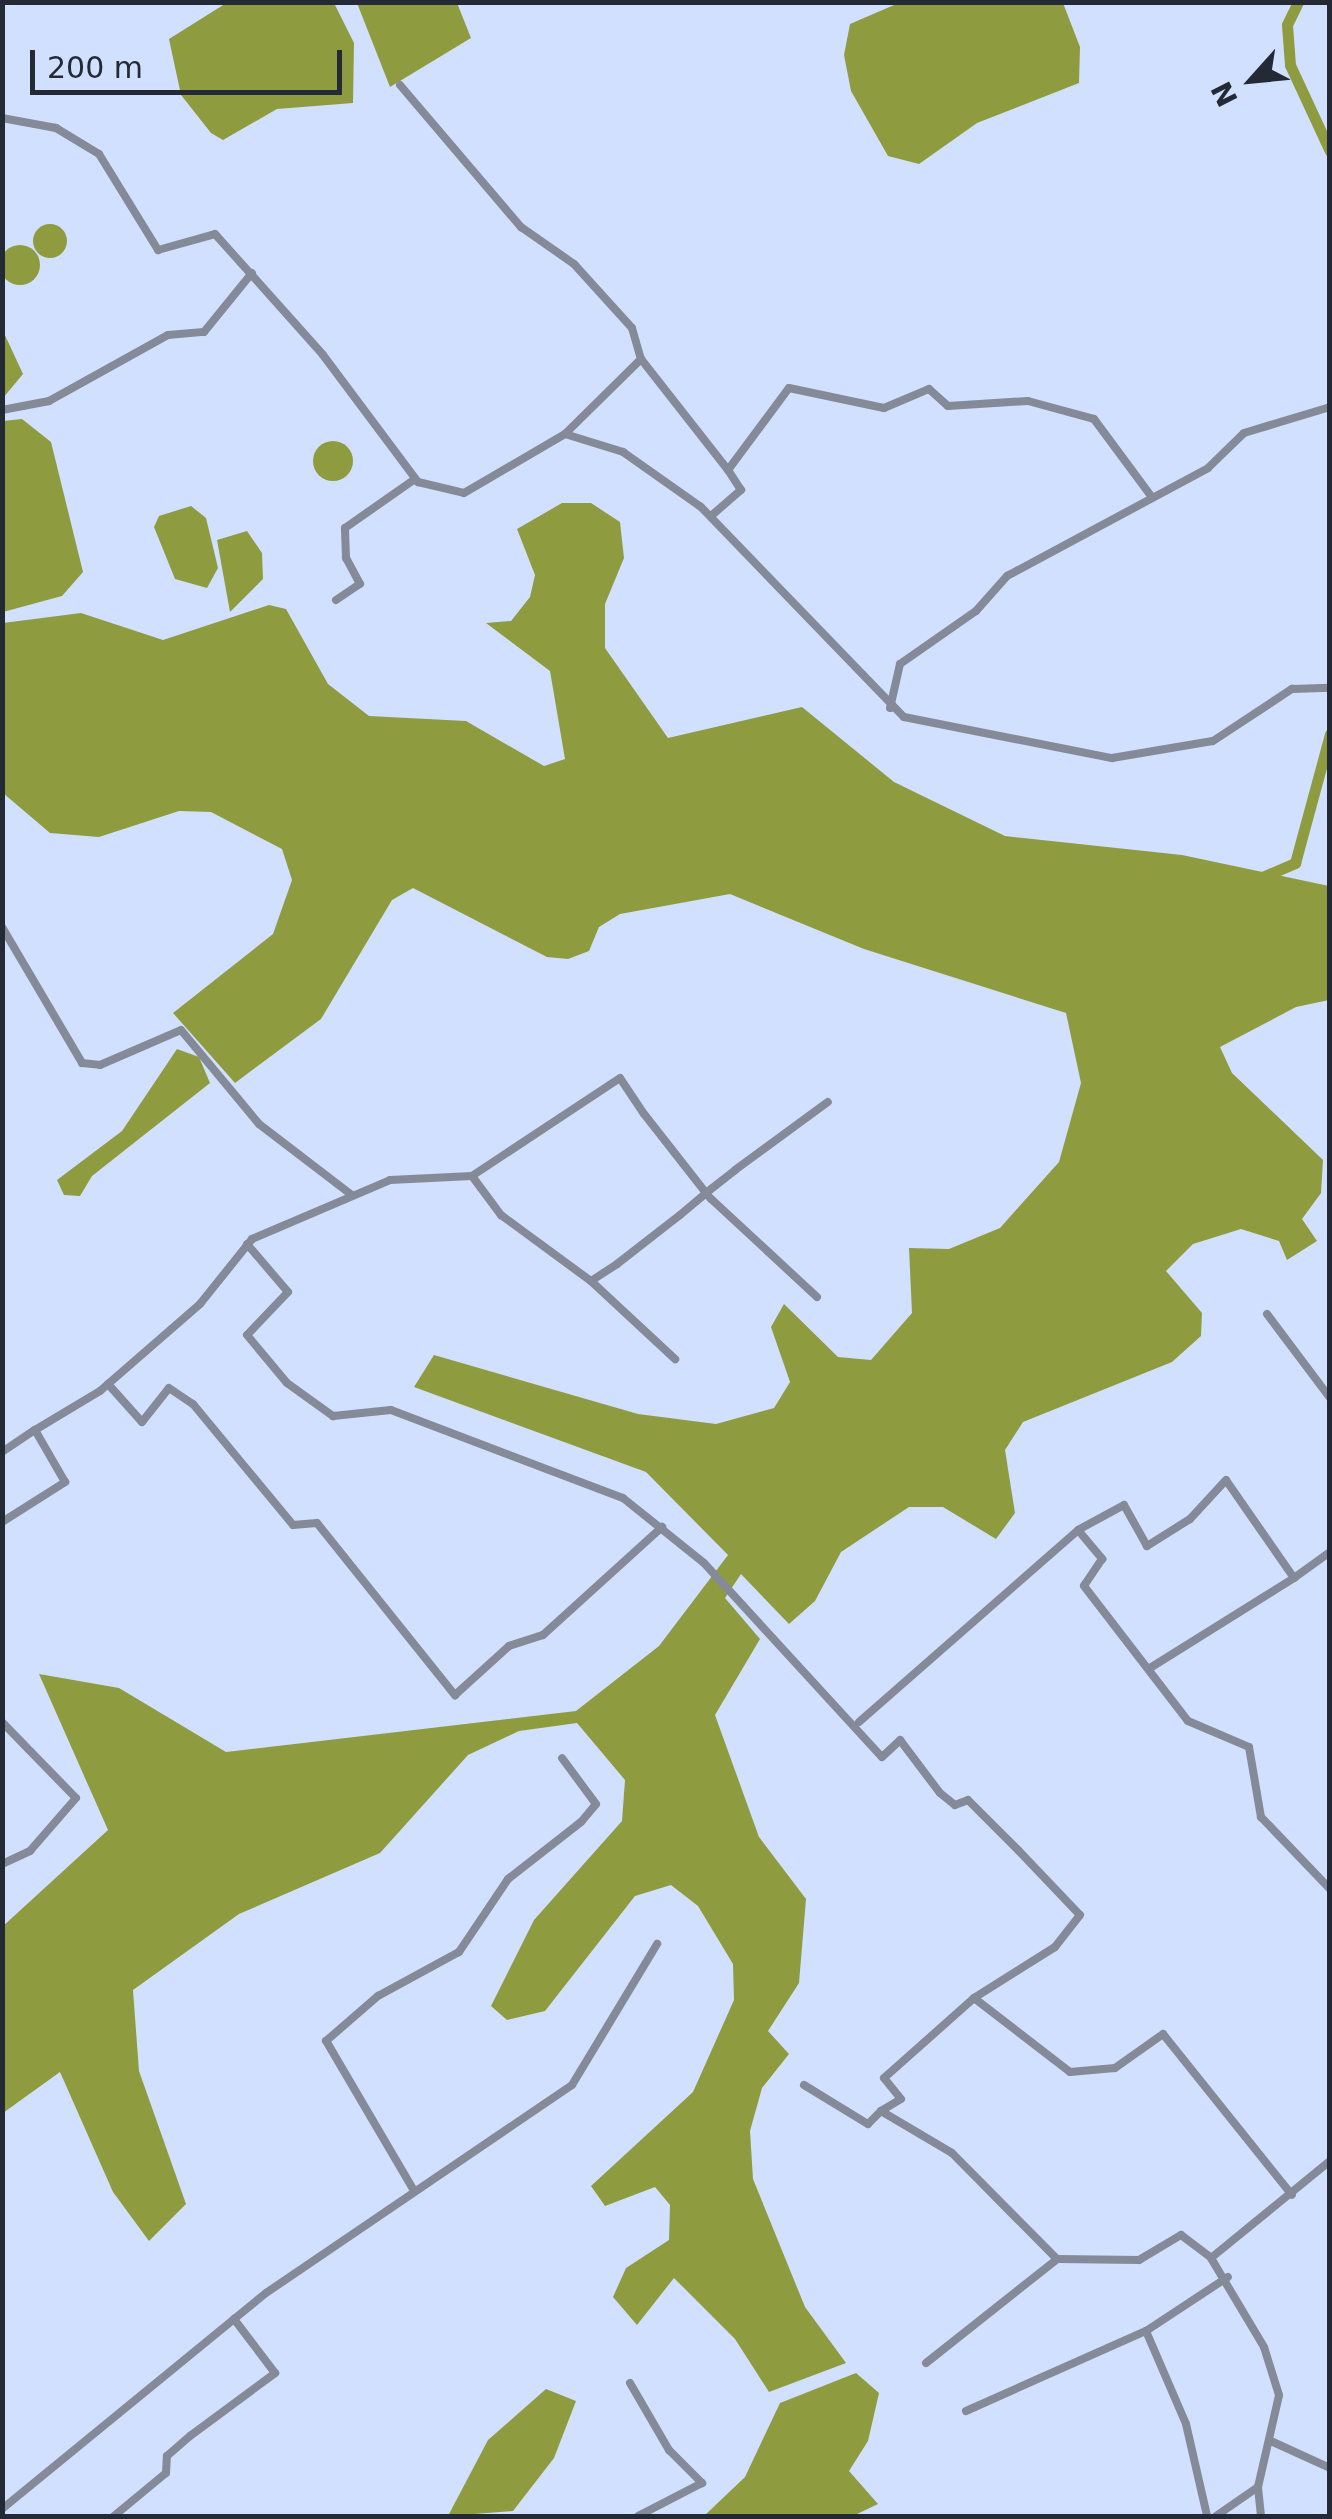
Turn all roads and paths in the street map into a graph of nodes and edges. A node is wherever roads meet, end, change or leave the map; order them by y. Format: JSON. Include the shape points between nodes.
{"nodes":[{"id":1,"x":400,"y":84,"type":"dead end"},
{"id":2,"x":2,"y":118,"type":"edge"},
{"id":3,"x":252,"y":273,"type":"junction"},
{"id":4,"x":641,"y":359,"type":"junction"},
{"id":5,"x":1330,"y":407,"type":"edge"},
{"id":6,"x":2,"y":410,"type":"edge"},
{"id":7,"x":565,"y":434,"type":"junction"},
{"id":8,"x":728,"y":470,"type":"junction"},
{"id":9,"x":415,"y":479,"type":"junction"},
{"id":10,"x":1152,"y":496,"type":"junction"},
{"id":11,"x":711,"y":516,"type":"junction"},
{"id":12,"x":336,"y":600,"type":"dead end"},
{"id":13,"x":1330,"y":688,"type":"edge"},
{"id":14,"x":890,"y":708,"type":"junction"},
{"id":15,"x":2,"y":926,"type":"edge"},
{"id":16,"x":828,"y":1102,"type":"dead end"},
{"id":17,"x":472,"y":1176,"type":"junction"},
{"id":18,"x":706,"y":1193,"type":"junction"},
{"id":19,"x":352,"y":1195,"type":"junction"},
{"id":20,"x":247,"y":1244,"type":"junction"},
{"id":21,"x":590,"y":1281,"type":"junction"},
{"id":22,"x":817,"y":1297,"type":"dead end"},
{"id":23,"x":1267,"y":1314,"type":"dead end"},
{"id":24,"x":676,"y":1359,"type":"dead end"},
{"id":25,"x":108,"y":1384,"type":"junction"},
{"id":26,"x":1330,"y":1398,"type":"edge"},
{"id":27,"x":35,"y":1430,"type":"junction"},
{"id":28,"x":2,"y":1452,"type":"edge"},
{"id":29,"x":2,"y":1522,"type":"edge"},
{"id":30,"x":662,"y":1527,"type":"junction"},
{"id":31,"x":1078,"y":1530,"type":"junction"},
{"id":32,"x":1330,"y":1552,"type":"edge"},
{"id":33,"x":1294,"y":1578,"type":"junction"},
{"id":34,"x":1150,"y":1668,"type":"junction"},
{"id":35,"x":2,"y":1722,"type":"edge"},
{"id":36,"x":858,"y":1722,"type":"junction"},
{"id":37,"x":562,"y":1758,"type":"dead end"},
{"id":38,"x":2,"y":1864,"type":"edge"},
{"id":39,"x":1330,"y":1889,"type":"edge"},
{"id":40,"x":656,"y":1944,"type":"dead end"},
{"id":41,"x":974,"y":1998,"type":"junction"},
{"id":42,"x":804,"y":2086,"type":"dead end"},
{"id":43,"x":881,"y":2111,"type":"junction"},
{"id":44,"x":1330,"y":2161,"type":"edge"},
{"id":45,"x":413,"y":2190,"type":"junction"},
{"id":46,"x":1292,"y":2195,"type":"junction"},
{"id":47,"x":1211,"y":2258,"type":"junction"},
{"id":48,"x":1056,"y":2259,"type":"junction"},
{"id":49,"x":1228,"y":2277,"type":"junction"},
{"id":50,"x":234,"y":2319,"type":"junction"},
{"id":51,"x":1146,"y":2331,"type":"junction"},
{"id":52,"x":926,"y":2363,"type":"dead end"},
{"id":53,"x":630,"y":2383,"type":"dead end"},
{"id":54,"x":966,"y":2411,"type":"dead end"},
{"id":55,"x":1273,"y":2442,"type":"junction"},
{"id":56,"x":1330,"y":2468,"type":"edge"},
{"id":57,"x":1258,"y":2487,"type":"junction"},
{"id":58,"x":2,"y":2508,"type":"edge"},
{"id":59,"x":114,"y":2516,"type":"edge"},
{"id":60,"x":638,"y":2516,"type":"edge"},
{"id":61,"x":1207,"y":2516,"type":"edge"},
{"id":62,"x":1216,"y":2516,"type":"edge"},
{"id":63,"x":1262,"y":2516,"type":"edge"}],
"edges":[{"from":1,"to":4,"type":"street","via":[[521,227],[574,264],[632,328]]},
{"from":2,"to":3,"type":"street","via":[[56,128],[99,154],[158,250],[213,232]]},
{"from":3,"to":6,"type":"street","via":[[204,332],[168,335],[49,401]]},
{"from":3,"to":9,"type":"street"},
{"from":4,"to":7,"type":"street"},
{"from":4,"to":8,"type":"street"},
{"from":5,"to":10,"type":"street","via":[[1318,418],[1263,424],[1208,468]]},
{"from":7,"to":9,"type":"street","via":[[464,493]]},
{"from":7,"to":11,"type":"street","via":[[623,452]]},
{"from":8,"to":10,"type":"street","via":[[789,388],[884,408],[929,389],[948,406],[1028,401],[1094,419]]},
{"from":8,"to":11,"type":"street","via":[[741,490]]},
{"from":9,"to":12,"type":"street","via":[[345,528],[346,558],[360,584]]},
{"from":10,"to":14,"type":"street","via":[[997,583],[976,612],[900,664]]},
{"from":11,"to":14,"type":"street","via":[[871,674]]},
{"from":13,"to":14,"type":"street","via":[[1292,689],[1212,741],[1112,758],[948,732]]},
{"from":15,"to":19,"type":"street","via":[[82,1062],[100,1065],[182,1030],[259,1124]]},
{"from":16,"to":18,"type":"street"},
{"from":17,"to":18,"type":"street","via":[[620,1078]]},
{"from":17,"to":19,"type":"street","via":[[390,1180]]},
{"from":17,"to":21,"type":"street","via":[[501,1215]]},
{"from":18,"to":21,"type":"street"},
{"from":18,"to":22,"type":"street"},
{"from":19,"to":20,"type":"street"},
{"from":20,"to":25,"type":"street","via":[[200,1304]]},
{"from":20,"to":30,"type":"street","via":[[288,1292],[248,1342],[324,1412],[391,1410],[623,1498]]},
{"from":21,"to":24,"type":"street"},
{"from":23,"to":26,"type":"street"},
{"from":25,"to":27,"type":"street"},
{"from":25,"to":30,"type":"street","via":[[142,1422],[169,1388],[193,1404],[293,1525],[316,1523],[455,1695],[509,1646],[543,1635]]},
{"from":27,"to":28,"type":"street"},
{"from":27,"to":29,"type":"street","via":[[65,1482]]},
{"from":30,"to":36,"type":"street"},
{"from":31,"to":33,"type":"street","via":[[1124,1505],[1146,1546],[1190,1519],[1226,1480]]},
{"from":31,"to":34,"type":"street","via":[[1102,1559],[1084,1586]]},
{"from":31,"to":36,"type":"street"},
{"from":32,"to":33,"type":"street"},
{"from":33,"to":34,"type":"street"},
{"from":34,"to":39,"type":"street","via":[[1188,1721],[1249,1747],[1262,1817]]},
{"from":35,"to":38,"type":"street","via":[[76,1798],[30,1851]]},
{"from":36,"to":41,"type":"street","via":[[882,1757],[900,1740],[940,1793],[955,1805],[968,1800],[1080,1916],[1055,1947]]},
{"from":37,"to":45,"type":"street","via":[[596,1804],[582,1822],[508,1879],[459,1952],[378,1996],[326,2040]]},
{"from":40,"to":45,"type":"street","via":[[572,2085]]},
{"from":41,"to":43,"type":"street","via":[[884,2078],[901,2099]]},
{"from":41,"to":46,"type":"street","via":[[1070,2072],[1115,2068],[1164,2034]]},
{"from":42,"to":43,"type":"street","via":[[868,2124]]},
{"from":43,"to":48,"type":"street","via":[[952,2152]]},
{"from":44,"to":46,"type":"street"},
{"from":45,"to":50,"type":"street"},
{"from":46,"to":47,"type":"street"},
{"from":47,"to":48,"type":"street","via":[[1181,2235],[1140,2260]]},
{"from":47,"to":49,"type":"street"},
{"from":48,"to":52,"type":"street"},
{"from":49,"to":51,"type":"street"},
{"from":49,"to":55,"type":"street","via":[[1279,2395]]},
{"from":50,"to":58,"type":"street"},
{"from":50,"to":59,"type":"street","via":[[275,2373],[178,2446],[166,2473]]},
{"from":51,"to":54,"type":"street"},
{"from":51,"to":61,"type":"street","via":[[1186,2424]]},
{"from":53,"to":60,"type":"street","via":[[669,2450],[702,2483]]},
{"from":55,"to":56,"type":"street"},
{"from":55,"to":57,"type":"street"},
{"from":57,"to":62,"type":"street"},
{"from":57,"to":63,"type":"street"}]}
